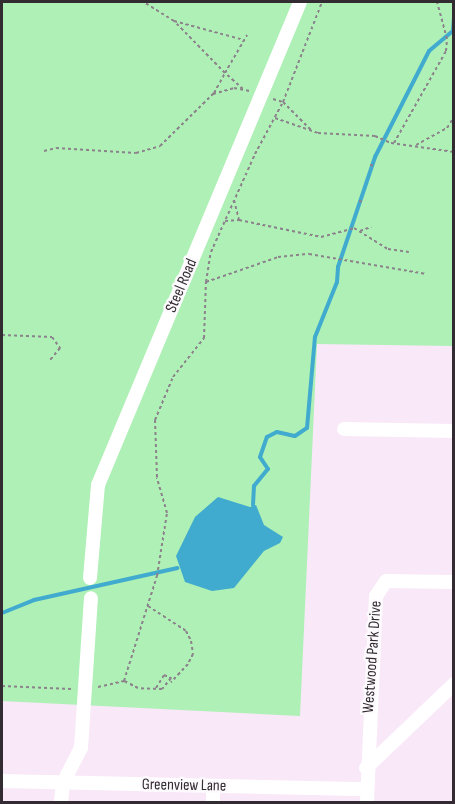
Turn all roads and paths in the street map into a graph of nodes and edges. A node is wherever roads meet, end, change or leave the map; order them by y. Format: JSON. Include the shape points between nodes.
{"nodes":[{"id":1,"x":144,"y":2,"type":"edge"},
{"id":2,"x":300,"y":2,"type":"edge"},
{"id":3,"x":322,"y":2,"type":"edge"},
{"id":4,"x":437,"y":2,"type":"edge"},
{"id":5,"x":174,"y":21,"type":"junction"},
{"id":6,"x":247,"y":35,"type":"dead end"},
{"id":7,"x":244,"y":40,"type":"junction"},
{"id":8,"x":225,"y":73,"type":"junction"},
{"id":9,"x":213,"y":94,"type":"junction"},
{"id":10,"x":283,"y":102,"type":"junction"},
{"id":11,"x":453,"y":117,"type":"edge"},
{"id":12,"x":275,"y":118,"type":"junction"},
{"id":13,"x":312,"y":131,"type":"junction"},
{"id":14,"x":393,"y":143,"type":"junction"},
{"id":15,"x":414,"y":146,"type":"junction"},
{"id":16,"x":44,"y":151,"type":"dead end"},
{"id":17,"x":453,"y":152,"type":"edge"},
{"id":18,"x":370,"y":165,"type":"dead end"},
{"id":19,"x":376,"y":166,"type":"dead end"},
{"id":20,"x":234,"y":200,"type":"junction"},
{"id":21,"x":359,"y":201,"type":"dead end"},
{"id":22,"x":365,"y":202,"type":"dead end"},
{"id":23,"x":239,"y":220,"type":"junction"},
{"id":24,"x":225,"y":221,"type":"junction"},
{"id":25,"x":371,"y":227,"type":"dead end"},
{"id":26,"x":359,"y":232,"type":"junction"},
{"id":27,"x":409,"y":252,"type":"dead end"},
{"id":28,"x":426,"y":274,"type":"dead end"},
{"id":29,"x":207,"y":282,"type":"junction"},
{"id":30,"x":2,"y":335,"type":"edge"},
{"id":31,"x":49,"y":361,"type":"dead end"},
{"id":32,"x":344,"y":429,"type":"dead end"},
{"id":33,"x":453,"y":431,"type":"edge"},
{"id":34,"x":90,"y":578,"type":"dead end"},
{"id":35,"x":453,"y":582,"type":"edge"},
{"id":36,"x":91,"y":598,"type":"dead end"},
{"id":37,"x":147,"y":605,"type":"junction"},
{"id":38,"x":124,"y":681,"type":"junction"},
{"id":39,"x":169,"y":684,"type":"junction"},
{"id":40,"x":453,"y":684,"type":"edge"},
{"id":41,"x":2,"y":686,"type":"edge"},
{"id":42,"x":87,"y":688,"type":"junction"},
{"id":43,"x":156,"y":688,"type":"junction"},
{"id":44,"x":366,"y":768,"type":"junction"},
{"id":45,"x":2,"y":782,"type":"edge"},
{"id":46,"x":63,"y":783,"type":"junction"},
{"id":47,"x":213,"y":786,"type":"junction"},
{"id":48,"x":367,"y":796,"type":"edge"},
{"id":49,"x":62,"y":802,"type":"edge"},
{"id":50,"x":213,"y":802,"type":"edge"}],
"edges":[{"from":1,"to":5,"type":"path"},
{"from":2,"to":34,"type":"street","name":"Steel Road","via":[[98,485]]},
{"from":3,"to":10,"type":"path"},
{"from":4,"to":14,"type":"path","via":[[447,39],[440,66]]},
{"from":5,"to":7,"type":"path"},
{"from":5,"to":8,"type":"path"},
{"from":6,"to":7,"type":"path"},
{"from":7,"to":8,"type":"path"},
{"from":8,"to":9,"type":"path"},
{"from":8,"to":9,"type":"path","via":[[243,89]]},
{"from":9,"to":16,"type":"path","via":[[160,146],[136,153],[56,148]]},
{"from":10,"to":12,"type":"path"},
{"from":10,"to":13,"type":"path"},
{"from":11,"to":15,"type":"path","via":[[447,128]]},
{"from":12,"to":13,"type":"path"},
{"from":12,"to":20,"type":"path"},
{"from":13,"to":14,"type":"path","via":[[376,137]]},
{"from":14,"to":15,"type":"path"},
{"from":15,"to":17,"type":"path"},
{"from":18,"to":19,"type":"path"},
{"from":20,"to":23,"type":"path"},
{"from":20,"to":24,"type":"path"},
{"from":21,"to":22,"type":"path"},
{"from":23,"to":24,"type":"path"},
{"from":23,"to":26,"type":"path","via":[[321,237],[354,228]]},
{"from":24,"to":29,"type":"path","via":[[207,265]]},
{"from":25,"to":26,"type":"path"},
{"from":26,"to":27,"type":"path","via":[[388,249]]},
{"from":28,"to":29,"type":"path","via":[[309,254],[278,256]]},
{"from":29,"to":37,"type":"path","via":[[204,338],[173,377],[155,420],[157,477],[167,513],[157,576]]},
{"from":30,"to":31,"type":"path","via":[[52,337],[60,348]]},
{"from":32,"to":33,"type":"street"},
{"from":35,"to":44,"type":"street","name":"Westwood Park Drive","via":[[386,580],[375,596]]},
{"from":36,"to":42,"type":"street"},
{"from":37,"to":38,"type":"path"},
{"from":37,"to":39,"type":"path","via":[[150,611],[186,631],[191,642],[193,654],[188,664]]},
{"from":38,"to":42,"type":"path"},
{"from":38,"to":43,"type":"path","via":[[138,688]]},
{"from":39,"to":43,"type":"path"},
{"from":39,"to":43,"type":"path","via":[[171,678],[164,675]]},
{"from":40,"to":44,"type":"street"},
{"from":41,"to":42,"type":"path"},
{"from":42,"to":46,"type":"street","via":[[81,748]]},
{"from":44,"to":48,"type":"street","name":"Westwood Park Drive"},
{"from":45,"to":46,"type":"street","name":"Greenview Lane"},
{"from":46,"to":47,"type":"street","name":"Greenview Lane"},
{"from":46,"to":49,"type":"street"},
{"from":47,"to":48,"type":"street","name":"Greenview Lane"},
{"from":47,"to":50,"type":"street"}]}
